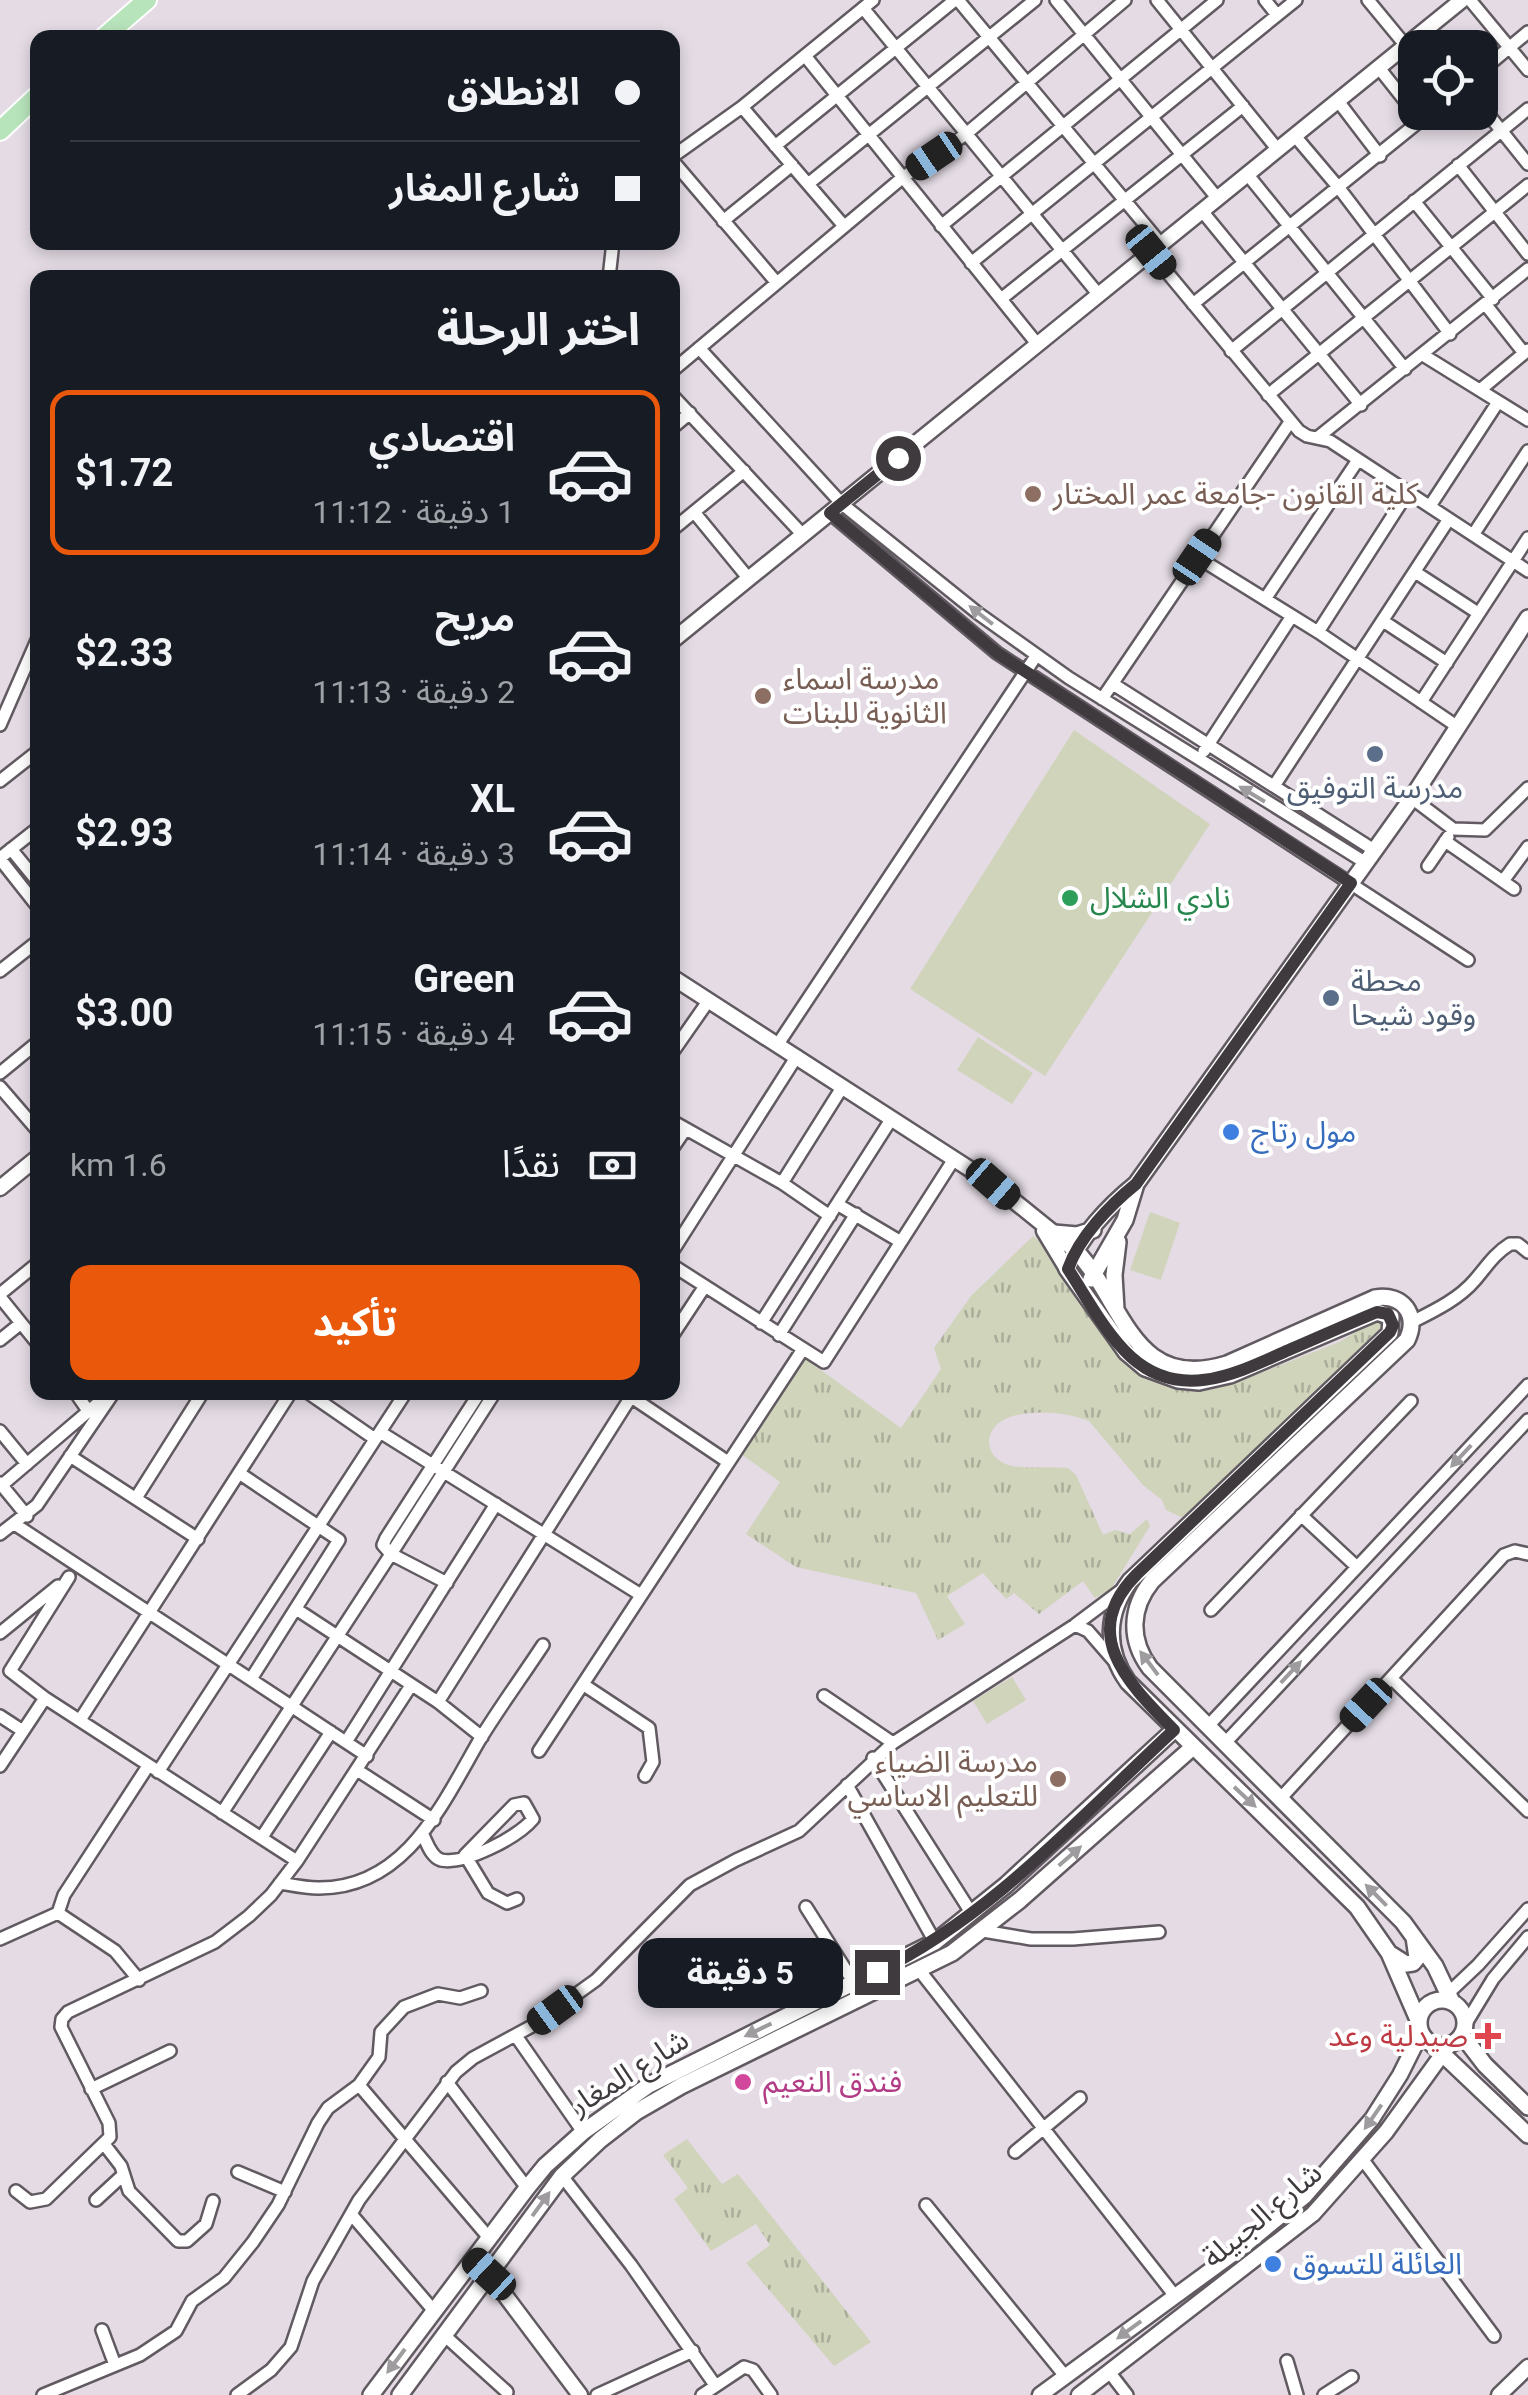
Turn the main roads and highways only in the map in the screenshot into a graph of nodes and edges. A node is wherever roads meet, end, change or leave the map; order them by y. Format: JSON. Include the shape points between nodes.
{"nodes":[{"id":1,"x":147,"y":0,"type":"edge"},
{"id":2,"x":113,"y":30,"type":"edge"},
{"id":3,"x":30,"y":103,"type":"edge"},
{"id":4,"x":0,"y":132,"type":"edge"},
{"id":5,"x":1528,"y":618,"type":"edge"},
{"id":6,"x":1136,"y":1184,"type":"junction"},
{"id":7,"x":1048,"y":1230,"type":"road end"},
{"id":8,"x":1093,"y":1230,"type":"junction"},
{"id":9,"x":1119,"y":1231,"type":"junction"},
{"id":10,"x":1076,"y":1251,"type":"junction"},
{"id":11,"x":1095,"y":1276,"type":"junction"},
{"id":12,"x":1080,"y":1287,"type":"junction"},
{"id":13,"x":1116,"y":1313,"type":"junction"},
{"id":14,"x":1174,"y":1730,"type":"junction"},
{"id":15,"x":1193,"y":1748,"type":"junction"},
{"id":16,"x":1006,"y":1885,"type":"junction"},
{"id":17,"x":1020,"y":1900,"type":"junction"},
{"id":18,"x":1414,"y":1935,"type":"junction"},
{"id":19,"x":1388,"y":1953,"type":"junction"},
{"id":20,"x":1447,"y":1999,"type":"junction"},
{"id":21,"x":1442,"y":2037,"type":"junction"},
{"id":22,"x":1484,"y":2065,"type":"junction"},
{"id":23,"x":677,"y":2078,"type":"junction"},
{"id":24,"x":1470,"y":2080,"type":"junction"},
{"id":25,"x":1528,"y":2107,"type":"edge"},
{"id":26,"x":1528,"y":2135,"type":"edge"},
{"id":27,"x":371,"y":2395,"type":"edge"},
{"id":28,"x":400,"y":2395,"type":"edge"}],
"edges":[{"from":1,"to":2,"type":"main road"},
{"from":3,"to":4,"type":"main road"},
{"from":5,"to":6,"type":"main road","via":[[1412,798]]},
{"from":6,"to":8,"type":"main road"},
{"from":6,"to":9,"type":"main road"},
{"from":7,"to":8,"type":"main road"},
{"from":8,"to":10,"type":"main road"},
{"from":9,"to":11,"type":"main road"},
{"from":9,"to":13,"type":"main road"},
{"from":10,"to":11,"type":"main road"},
{"from":10,"to":12,"type":"main road","via":[[1068,1269]]},
{"from":11,"to":12,"type":"main road"},
{"from":11,"to":13,"type":"main road"},
{"from":12,"to":14,"type":"main road","via":[[1135,1361],[1188,1382],[1230,1376],[1377,1312],[1393,1321],[1390,1332],[1124,1589],[1111,1626],[1118,1665]]},
{"from":18,"to":13,"type":"main road","one_way":true,"via":[[1150,1668],[1134,1621],[1152,1581],[1403,1344],[1412,1322],[1408,1310],[1400,1300],[1382,1296],[1227,1364],[1194,1369],[1144,1351]]},
{"from":14,"to":15,"type":"main road"},
{"from":14,"to":16,"type":"main road","name":"شارع المغار"},
{"from":17,"to":15,"type":"main road","name":"شارع المغار","one_way":true},
{"from":15,"to":19,"type":"main road","one_way":true,"via":[[1346,1893]]},
{"from":16,"to":17,"type":"main road"},
{"from":16,"to":23,"type":"main road","name":"شارع المغار","one_way":true,"via":[[935,1942]]},
{"from":17,"to":23,"type":"main road","name":"شارع المغار","via":[[920,1971]]},
{"from":18,"to":19,"type":"main road","via":[[1413,1963]]},
{"from":18,"to":20,"type":"main road"},
{"from":19,"to":21,"type":"main road"},
{"from":20,"to":21,"type":"main road","via":[[1463,2014]]},
{"from":20,"to":21,"type":"main road","via":[[1426,2007]]},
{"from":21,"to":22,"type":"main road"},
{"from":21,"to":24,"type":"main road"},
{"from":22,"to":24,"type":"main road","via":[[1472,2064]]},
{"from":22,"to":25,"type":"main road"},
{"from":23,"to":27,"type":"main road","name":"شارع المغار","one_way":true,"via":[[583,2132],[545,2166]]},
{"from":28,"to":23,"type":"main road","name":"شارع المغار","one_way":true,"via":[[562,2176]]},
{"from":24,"to":26,"type":"main road"}]}
